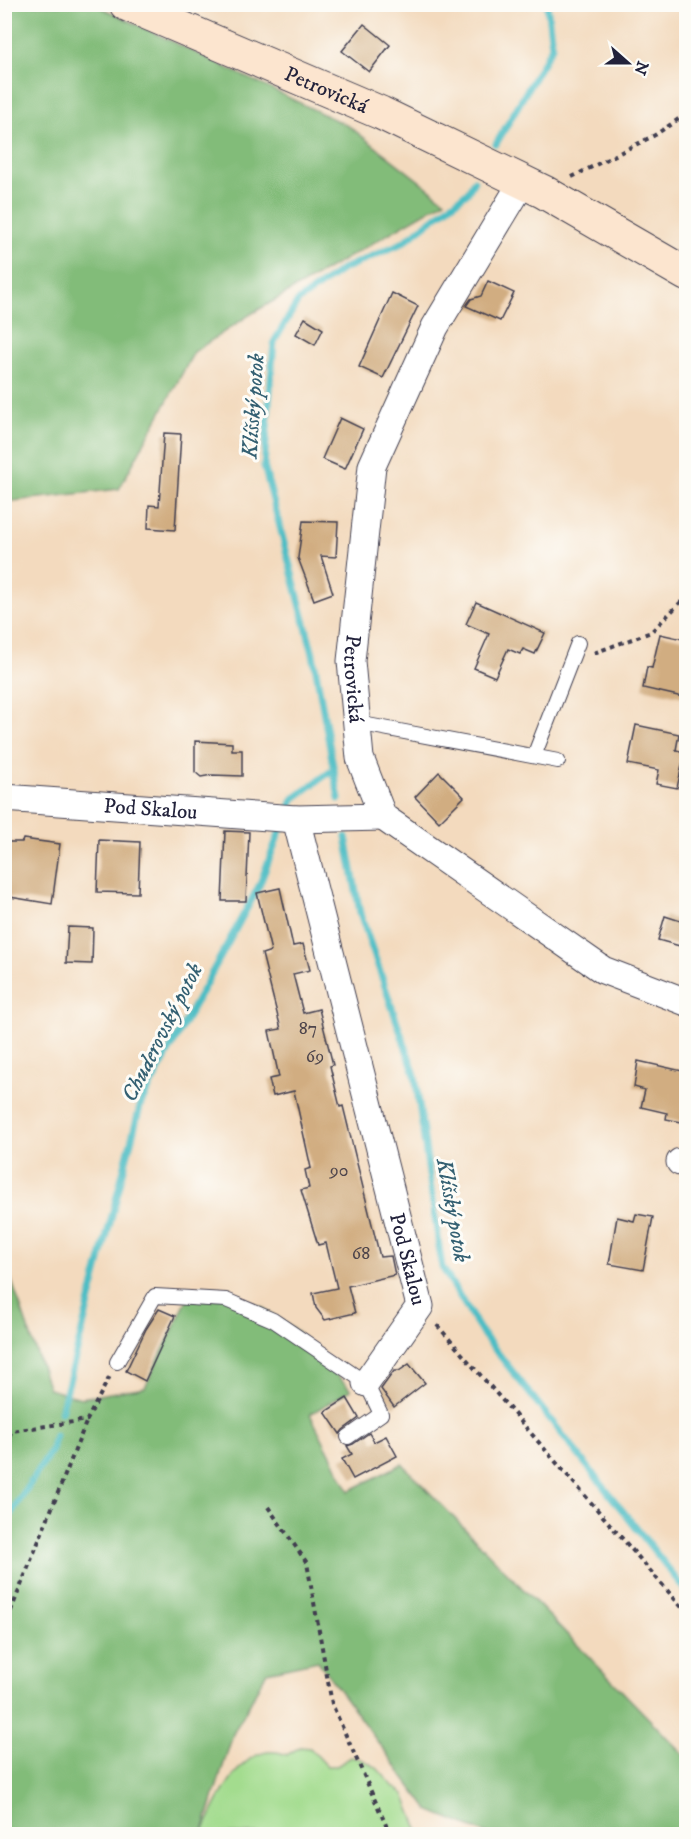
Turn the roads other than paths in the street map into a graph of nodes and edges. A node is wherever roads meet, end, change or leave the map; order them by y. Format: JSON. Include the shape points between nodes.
{"nodes":[{"id":1,"x":126,"y":4,"type":"edge"},
{"id":2,"x":533,"y":186,"type":"junction"},
{"id":3,"x":687,"y":274,"type":"edge"},
{"id":4,"x":578,"y":643,"type":"dead end"},
{"id":5,"x":357,"y":723,"type":"junction"},
{"id":6,"x":534,"y":756,"type":"junction"},
{"id":7,"x":558,"y":760,"type":"dead end"},
{"id":8,"x":4,"y":798,"type":"edge"},
{"id":9,"x":383,"y":817,"type":"junction"},
{"id":10,"x":286,"y":819,"type":"junction"},
{"id":11,"x":687,"y":1002,"type":"edge"},
{"id":12,"x":117,"y":1362,"type":"road end"},
{"id":13,"x":366,"y":1383,"type":"junction"},
{"id":14,"x":348,"y":1437,"type":"dead end"}],
"edges":[{"from":1,"to":2,"type":"main road","name":"Petrovická","via":[[381,113]]},
{"from":2,"to":3,"type":"main road","name":"Petrovická"},
{"from":2,"to":5,"type":"street","name":"Petrovická","via":[[435,327],[372,466],[351,661]]},
{"from":4,"to":6,"type":"lane"},
{"from":5,"to":6,"type":"lane"},
{"from":5,"to":9,"type":"street","name":"Petrovická","via":[[360,758]]},
{"from":6,"to":7,"type":"lane"},
{"from":8,"to":10,"type":"street","name":"Pod Skalou"},
{"from":9,"to":10,"type":"street","name":"Pod Skalou"},
{"from":9,"to":11,"type":"street","via":[[603,970]]},
{"from":10,"to":13,"type":"street","name":"Pod Skalou","via":[[420,1306]]},
{"from":12,"to":13,"type":"lane","via":[[155,1296],[226,1300],[273,1320]]},
{"from":13,"to":14,"type":"lane","via":[[381,1414]]}]}
